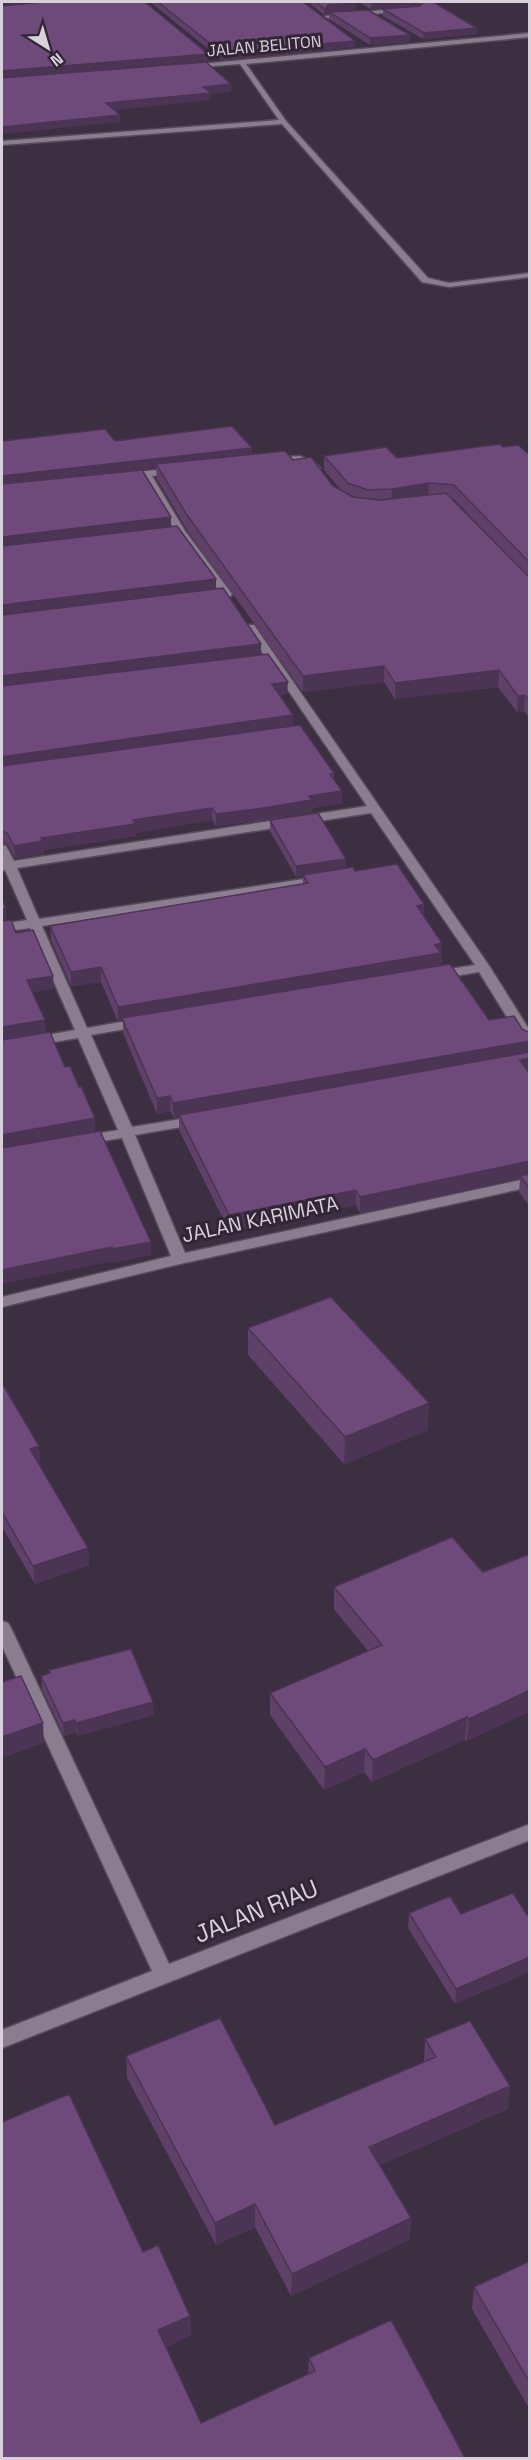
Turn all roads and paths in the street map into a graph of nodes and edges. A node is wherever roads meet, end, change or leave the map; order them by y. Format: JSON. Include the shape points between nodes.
{"nodes":[{"id":1,"x":361,"y":7,"type":"dead end"},
{"id":2,"x":410,"y":9,"type":"edge"},
{"id":3,"x":370,"y":12,"type":"junction"},
{"id":4,"x":380,"y":18,"type":"edge"},
{"id":5,"x":333,"y":27,"type":"edge"},
{"id":6,"x":530,"y":35,"type":"edge"},
{"id":7,"x":415,"y":40,"type":"edge"},
{"id":8,"x":360,"y":44,"type":"edge"},
{"id":9,"x":424,"y":45,"type":"junction"},
{"id":10,"x":369,"y":50,"type":"junction"},
{"id":11,"x":211,"y":57,"type":"edge"},
{"id":12,"x":242,"y":63,"type":"junction"},
{"id":13,"x":219,"y":64,"type":"junction"},
{"id":14,"x":185,"y":67,"type":"edge"},
{"id":15,"x":284,"y":122,"type":"junction"},
{"id":16,"x":2,"y":143,"type":"edge"},
{"id":17,"x":530,"y":275,"type":"edge"},
{"id":18,"x":258,"y":462,"type":"edge"},
{"id":19,"x":191,"y":469,"type":"edge"},
{"id":20,"x":146,"y":474,"type":"junction"},
{"id":21,"x":112,"y":478,"type":"edge"},
{"id":22,"x":325,"y":481,"type":"edge"},
{"id":23,"x":203,"y":597,"type":"edge"},
{"id":24,"x":246,"y":622,"type":"edge"},
{"id":25,"x":372,"y":809,"type":"junction"},
{"id":26,"x":2,"y":849,"type":"edge"},
{"id":27,"x":5,"y":866,"type":"edge"},
{"id":28,"x":342,"y":877,"type":"edge"},
{"id":29,"x":35,"y":923,"type":"junction"},
{"id":30,"x":2,"y":928,"type":"edge"},
{"id":31,"x":483,"y":967,"type":"junction"},
{"id":32,"x":424,"y":977,"type":"edge"},
{"id":33,"x":152,"y":1021,"type":"edge"},
{"id":34,"x":81,"y":1032,"type":"junction"},
{"id":35,"x":530,"y":1043,"type":"edge"},
{"id":36,"x":2,"y":1047,"type":"edge"},
{"id":37,"x":208,"y":1119,"type":"edge"},
{"id":38,"x":127,"y":1133,"type":"junction"},
{"id":39,"x":70,"y":1143,"type":"edge"},
{"id":40,"x":530,"y":1182,"type":"edge"},
{"id":41,"x":180,"y":1259,"type":"junction"},
{"id":42,"x":2,"y":1302,"type":"edge"},
{"id":43,"x":2,"y":1628,"type":"edge"},
{"id":44,"x":530,"y":1832,"type":"edge"},
{"id":45,"x":164,"y":1975,"type":"junction"},
{"id":46,"x":2,"y":2039,"type":"edge"}],
"edges":[{"from":1,"to":3,"type":"street"},
{"from":2,"to":3,"type":"street"},
{"from":3,"to":4,"type":"street"},
{"from":3,"to":5,"type":"street","via":[[326,18]]},
{"from":6,"to":9,"type":"street","name":"JALAN BELITON"},
{"from":7,"to":9,"type":"street"},
{"from":8,"to":10,"type":"street"},
{"from":9,"to":10,"type":"street","name":"JALAN BELITON"},
{"from":10,"to":12,"type":"street","name":"JALAN BELITON"},
{"from":11,"to":13,"type":"street"},
{"from":12,"to":13,"type":"street","name":"JALAN BELITON"},
{"from":12,"to":15,"type":"street"},
{"from":13,"to":14,"type":"street","name":"JALAN BELITON"},
{"from":15,"to":16,"type":"street"},
{"from":15,"to":17,"type":"street","via":[[425,280],[441,285]]},
{"from":18,"to":22,"type":"street","via":[[308,460]]},
{"from":19,"to":20,"type":"street"},
{"from":20,"to":21,"type":"street"},
{"from":20,"to":23,"type":"street","via":[[175,532],[230,599]]},
{"from":24,"to":25,"type":"street","via":[[312,730]]},
{"from":25,"to":27,"type":"street"},
{"from":25,"to":31,"type":"street","via":[[406,867]]},
{"from":26,"to":27,"type":"street"},
{"from":27,"to":29,"type":"street"},
{"from":28,"to":29,"type":"street"},
{"from":29,"to":30,"type":"street"},
{"from":29,"to":34,"type":"street"},
{"from":31,"to":32,"type":"street"},
{"from":31,"to":35,"type":"street"},
{"from":33,"to":34,"type":"street"},
{"from":34,"to":36,"type":"street"},
{"from":34,"to":38,"type":"street"},
{"from":37,"to":38,"type":"street"},
{"from":38,"to":39,"type":"street"},
{"from":38,"to":41,"type":"street"},
{"from":40,"to":41,"type":"street","name":"JALAN KARIMATA"},
{"from":41,"to":42,"type":"street","name":"JALAN KARIMATA"},
{"from":43,"to":45,"type":"street"},
{"from":44,"to":45,"type":"street","name":"JALAN RIAU"},
{"from":45,"to":46,"type":"street","name":"JALAN RIAU"}]}
